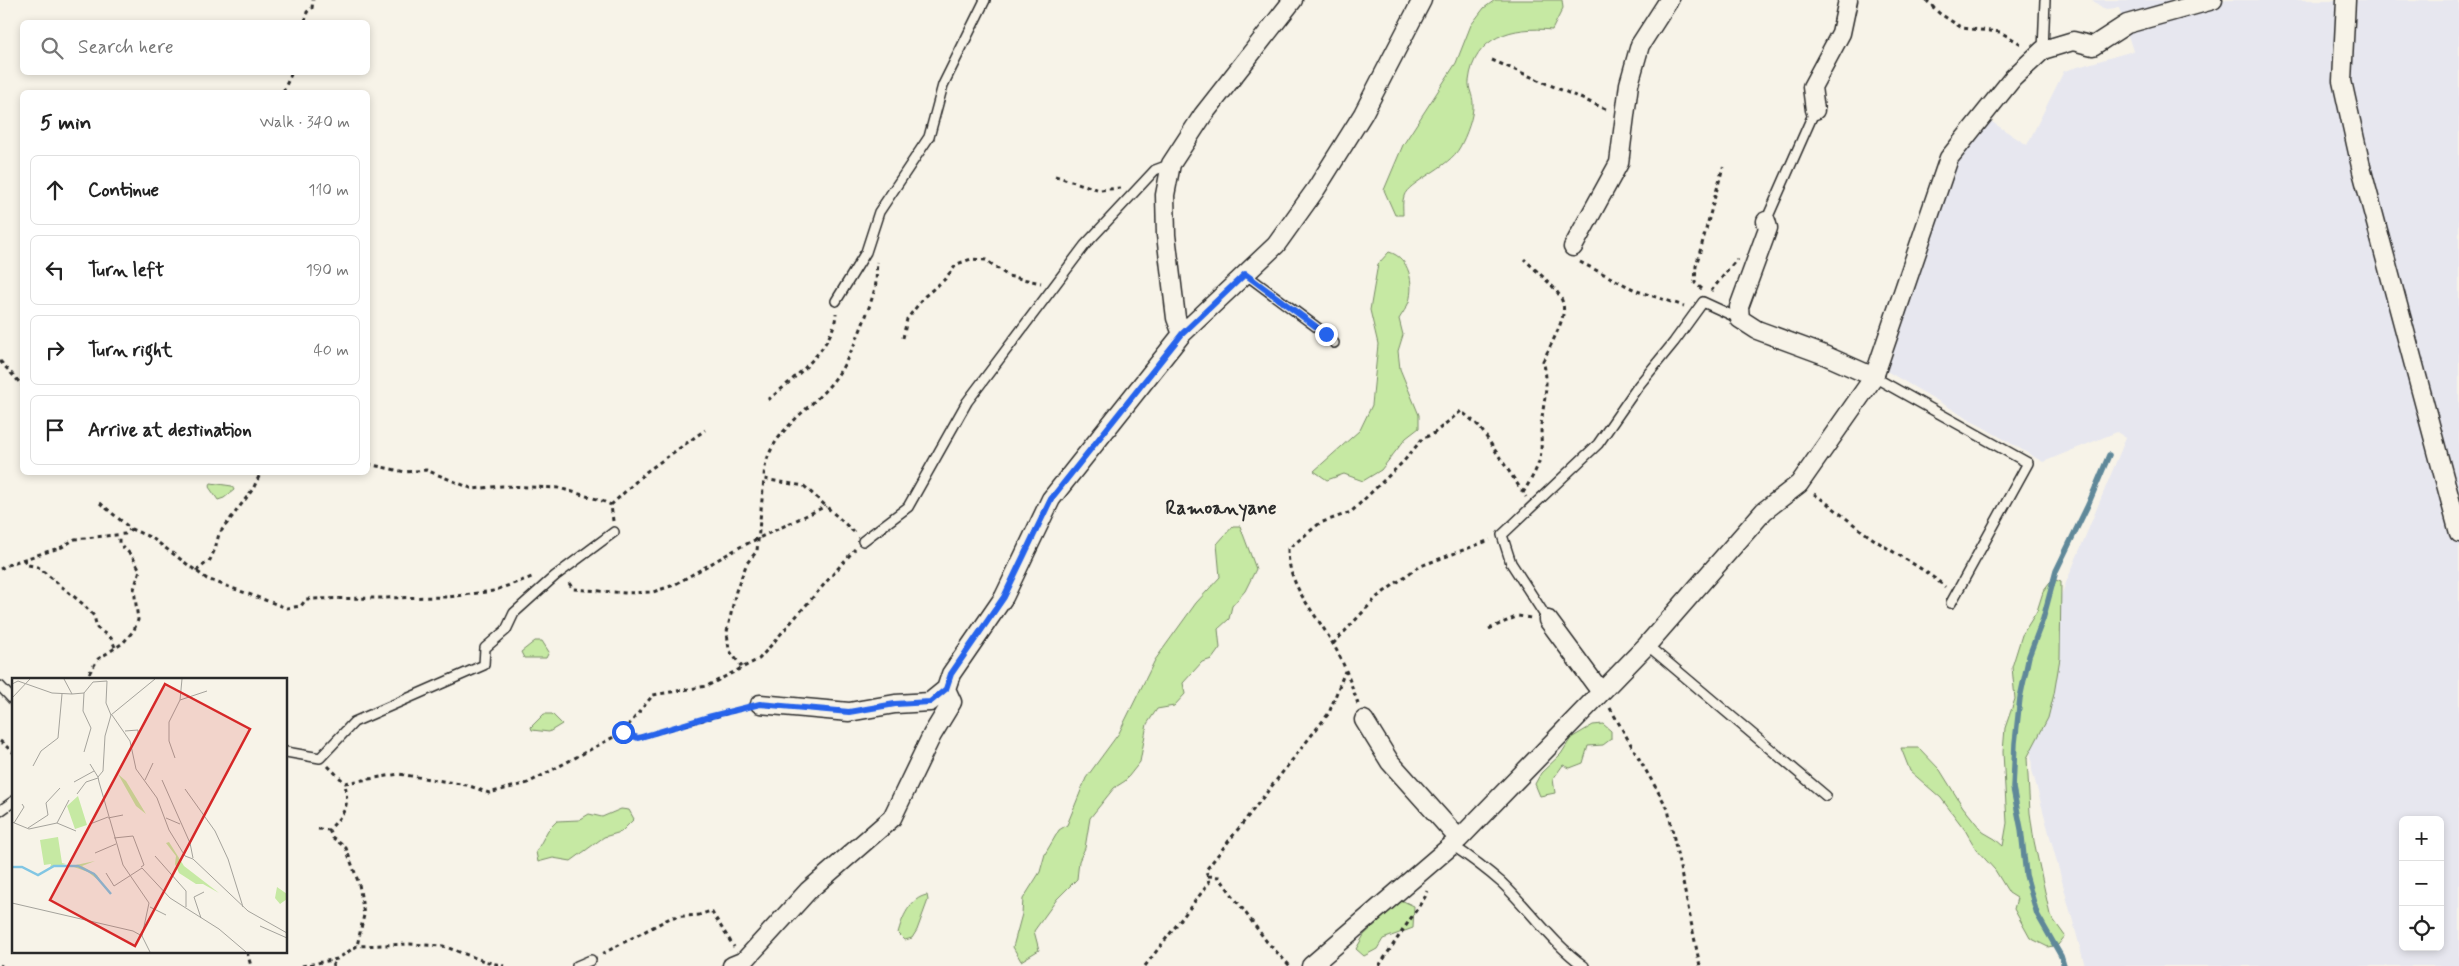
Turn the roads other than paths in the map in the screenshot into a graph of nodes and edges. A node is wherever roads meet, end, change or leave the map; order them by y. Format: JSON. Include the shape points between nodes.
{"nodes":[{"id":1,"x":986,"y":0,"type":"edge"},
{"id":2,"x":1292,"y":0,"type":"edge"},
{"id":3,"x":1422,"y":0,"type":"edge"},
{"id":4,"x":1669,"y":0,"type":"edge"},
{"id":5,"x":1848,"y":0,"type":"edge"},
{"id":6,"x":2045,"y":0,"type":"edge"},
{"id":7,"x":2213,"y":0,"type":"edge"},
{"id":8,"x":2346,"y":0,"type":"edge"},
{"id":9,"x":2043,"y":50,"type":"junction"},
{"id":10,"x":1816,"y":110,"type":"joint"},
{"id":11,"x":1171,"y":164,"type":"junction"},
{"id":12,"x":1766,"y":221,"type":"joint"},
{"id":13,"x":1574,"y":247,"type":"road end"},
{"id":14,"x":1245,"y":274,"type":"junction"},
{"id":15,"x":836,"y":301,"type":"road end"},
{"id":16,"x":1740,"y":319,"type":"junction"},
{"id":17,"x":1182,"y":334,"type":"junction"},
{"id":18,"x":1334,"y":343,"type":"dead end"},
{"id":19,"x":1874,"y":377,"type":"junction"},
{"id":20,"x":614,"y":532,"type":"road end"},
{"id":21,"x":2459,"y":533,"type":"edge"},
{"id":22,"x":863,"y":541,"type":"road end"},
{"id":23,"x":1953,"y":599,"type":"road end"},
{"id":24,"x":1548,"y":620,"type":"joint"},
{"id":25,"x":1646,"y":646,"type":"junction"},
{"id":26,"x":0,"y":686,"type":"edge"},
{"id":27,"x":946,"y":689,"type":"junction"},
{"id":28,"x":1601,"y":692,"type":"junction"},
{"id":29,"x":12,"y":699,"type":"edge"},
{"id":30,"x":760,"y":704,"type":"road end"},
{"id":31,"x":1364,"y":720,"type":"dead end"},
{"id":32,"x":288,"y":752,"type":"edge"},
{"id":33,"x":1826,"y":796,"type":"dead end"},
{"id":34,"x":12,"y":802,"type":"edge"},
{"id":35,"x":0,"y":811,"type":"edge"},
{"id":36,"x":1456,"y":842,"type":"junction"},
{"id":37,"x":591,"y":960,"type":"road end"},
{"id":38,"x":738,"y":964,"type":"edge"},
{"id":39,"x":577,"y":966,"type":"edge"},
{"id":40,"x":1312,"y":966,"type":"edge"},
{"id":41,"x":1584,"y":966,"type":"edge"}],
"edges":[{"from":1,"to":15,"type":"lane","via":[[943,85],[929,137],[879,212],[868,247]]},
{"from":2,"to":11,"type":"street","via":[[1203,114]]},
{"from":3,"to":14,"type":"street","via":[[1363,114],[1316,189],[1276,245]]},
{"from":4,"to":13,"type":"street","via":[[1640,45],[1630,84],[1619,163]]},
{"from":5,"to":10,"type":"street","via":[[1841,33],[1812,87]]},
{"from":6,"to":9,"type":"lane"},
{"from":7,"to":9,"type":"street","via":[[2127,24],[2093,46],[2073,41]]},
{"from":8,"to":21,"type":"street","via":[[2342,81],[2362,171]]},
{"from":9,"to":19,"type":"street","via":[[2013,78],[1949,158]]},
{"from":10,"to":12,"type":"lane"},
{"from":11,"to":17,"type":"street","via":[[1165,194],[1166,235],[1176,318]]},
{"from":11,"to":22,"type":"lane","via":[[1155,170],[1085,245],[967,402],[908,507]]},
{"from":12,"to":16,"type":"street","via":[[1768,228],[1739,307]]},
{"from":14,"to":17,"type":"street"},
{"from":14,"to":18,"type":"lane"},
{"from":16,"to":19,"type":"street","via":[[1757,330]]},
{"from":16,"to":24,"type":"lane","via":[[1703,302],[1598,444],[1502,535],[1511,563]]},
{"from":17,"to":27,"type":"street","via":[[1051,499],[1004,597],[951,674]]},
{"from":19,"to":23,"type":"lane","via":[[2028,463]]},
{"from":19,"to":25,"type":"street","via":[[1799,484],[1764,511]]},
{"from":20,"to":32,"type":"lane","via":[[558,574],[514,614],[506,630],[485,648],[484,665],[354,722],[320,758]]},
{"from":24,"to":28,"type":"street"},
{"from":25,"to":28,"type":"street"},
{"from":25,"to":33,"type":"lane"},
{"from":26,"to":29,"type":"lane"},
{"from":27,"to":30,"type":"street","via":[[930,702],[849,712]]},
{"from":27,"to":38,"type":"street","via":[[952,702],[932,735],[892,818],[808,890]]},
{"from":28,"to":36,"type":"street"},
{"from":31,"to":36,"type":"street","via":[[1390,762]]},
{"from":34,"to":35,"type":"lane"},
{"from":36,"to":40,"type":"street"},
{"from":36,"to":41,"type":"lane","via":[[1502,884],[1564,952]]},
{"from":37,"to":39,"type":"lane"}]}
